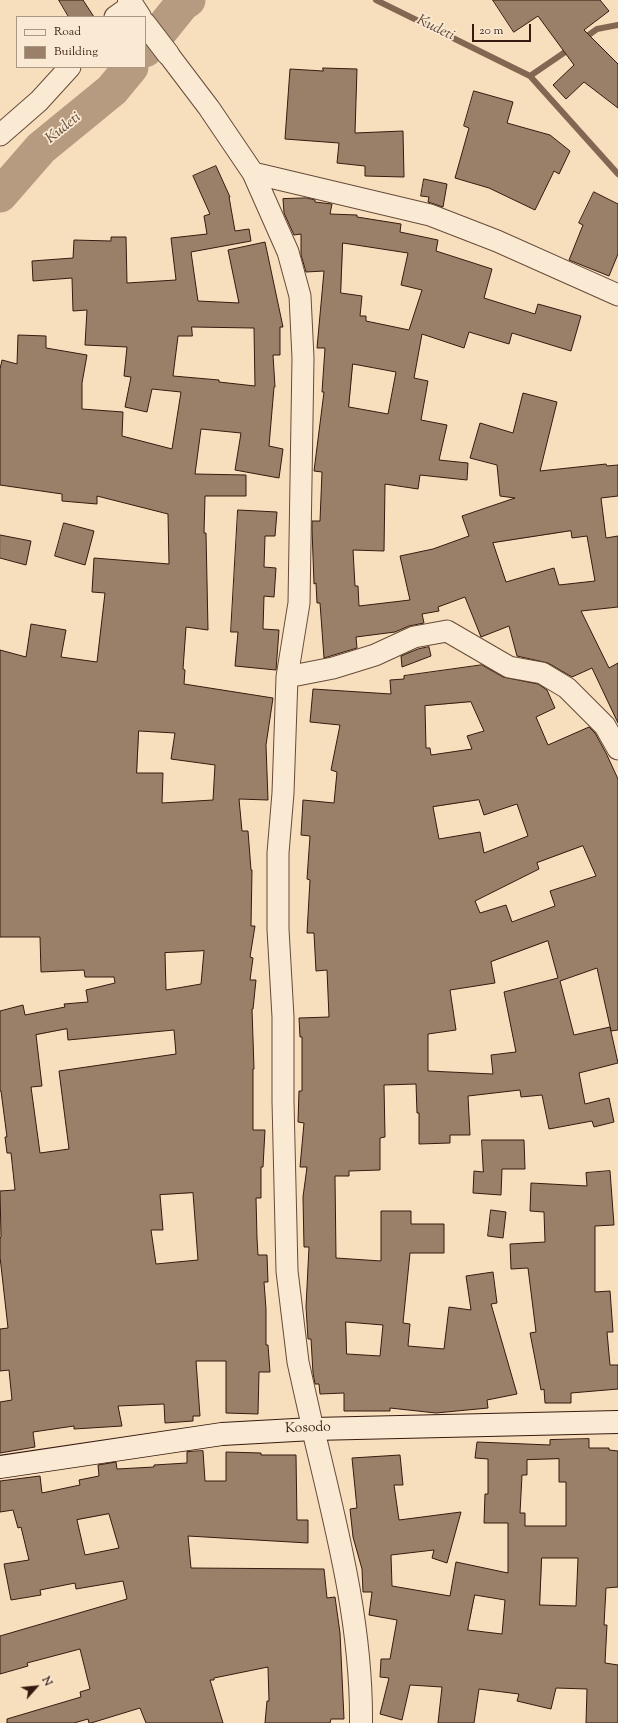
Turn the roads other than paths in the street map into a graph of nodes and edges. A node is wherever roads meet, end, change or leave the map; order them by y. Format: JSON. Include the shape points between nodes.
{"nodes":[{"id":1,"x":146,"y":25,"type":"edge"},
{"id":2,"x":168,"y":54,"type":"joint"},
{"id":3,"x":69,"y":68,"type":"edge"},
{"id":4,"x":0,"y":135,"type":"edge"},
{"id":5,"x":253,"y":174,"type":"junction"},
{"id":6,"x":618,"y":295,"type":"edge"},
{"id":7,"x":287,"y":677,"type":"junction"},
{"id":8,"x":618,"y":749,"type":"edge"},
{"id":9,"x":618,"y":1422,"type":"edge"},
{"id":10,"x":313,"y":1429,"type":"junction"},
{"id":11,"x":0,"y":1467,"type":"edge"},
{"id":12,"x":361,"y":1723,"type":"edge"}],
"edges":[{"from":1,"to":2,"type":"main road"},
{"from":2,"to":5,"type":"street","via":[[209,108]]},
{"from":3,"to":4,"type":"street","via":[[39,101]]},
{"from":5,"to":6,"type":"street","via":[[430,214]]},
{"from":5,"to":7,"type":"street","via":[[288,252],[300,296],[303,358],[299,603]]},
{"from":7,"to":8,"type":"street","via":[[333,668],[375,655],[414,637],[447,631],[509,667],[542,672],[567,688],[605,726]]},
{"from":7,"to":10,"type":"street","via":[[278,853],[287,1271],[298,1362]]},
{"from":9,"to":10,"type":"main road","name":"Kosodo"},
{"from":10,"to":11,"type":"main road","name":"Kosodo","via":[[222,1434]]},
{"from":10,"to":12,"type":"main road","via":[[340,1543],[355,1623]]}]}
